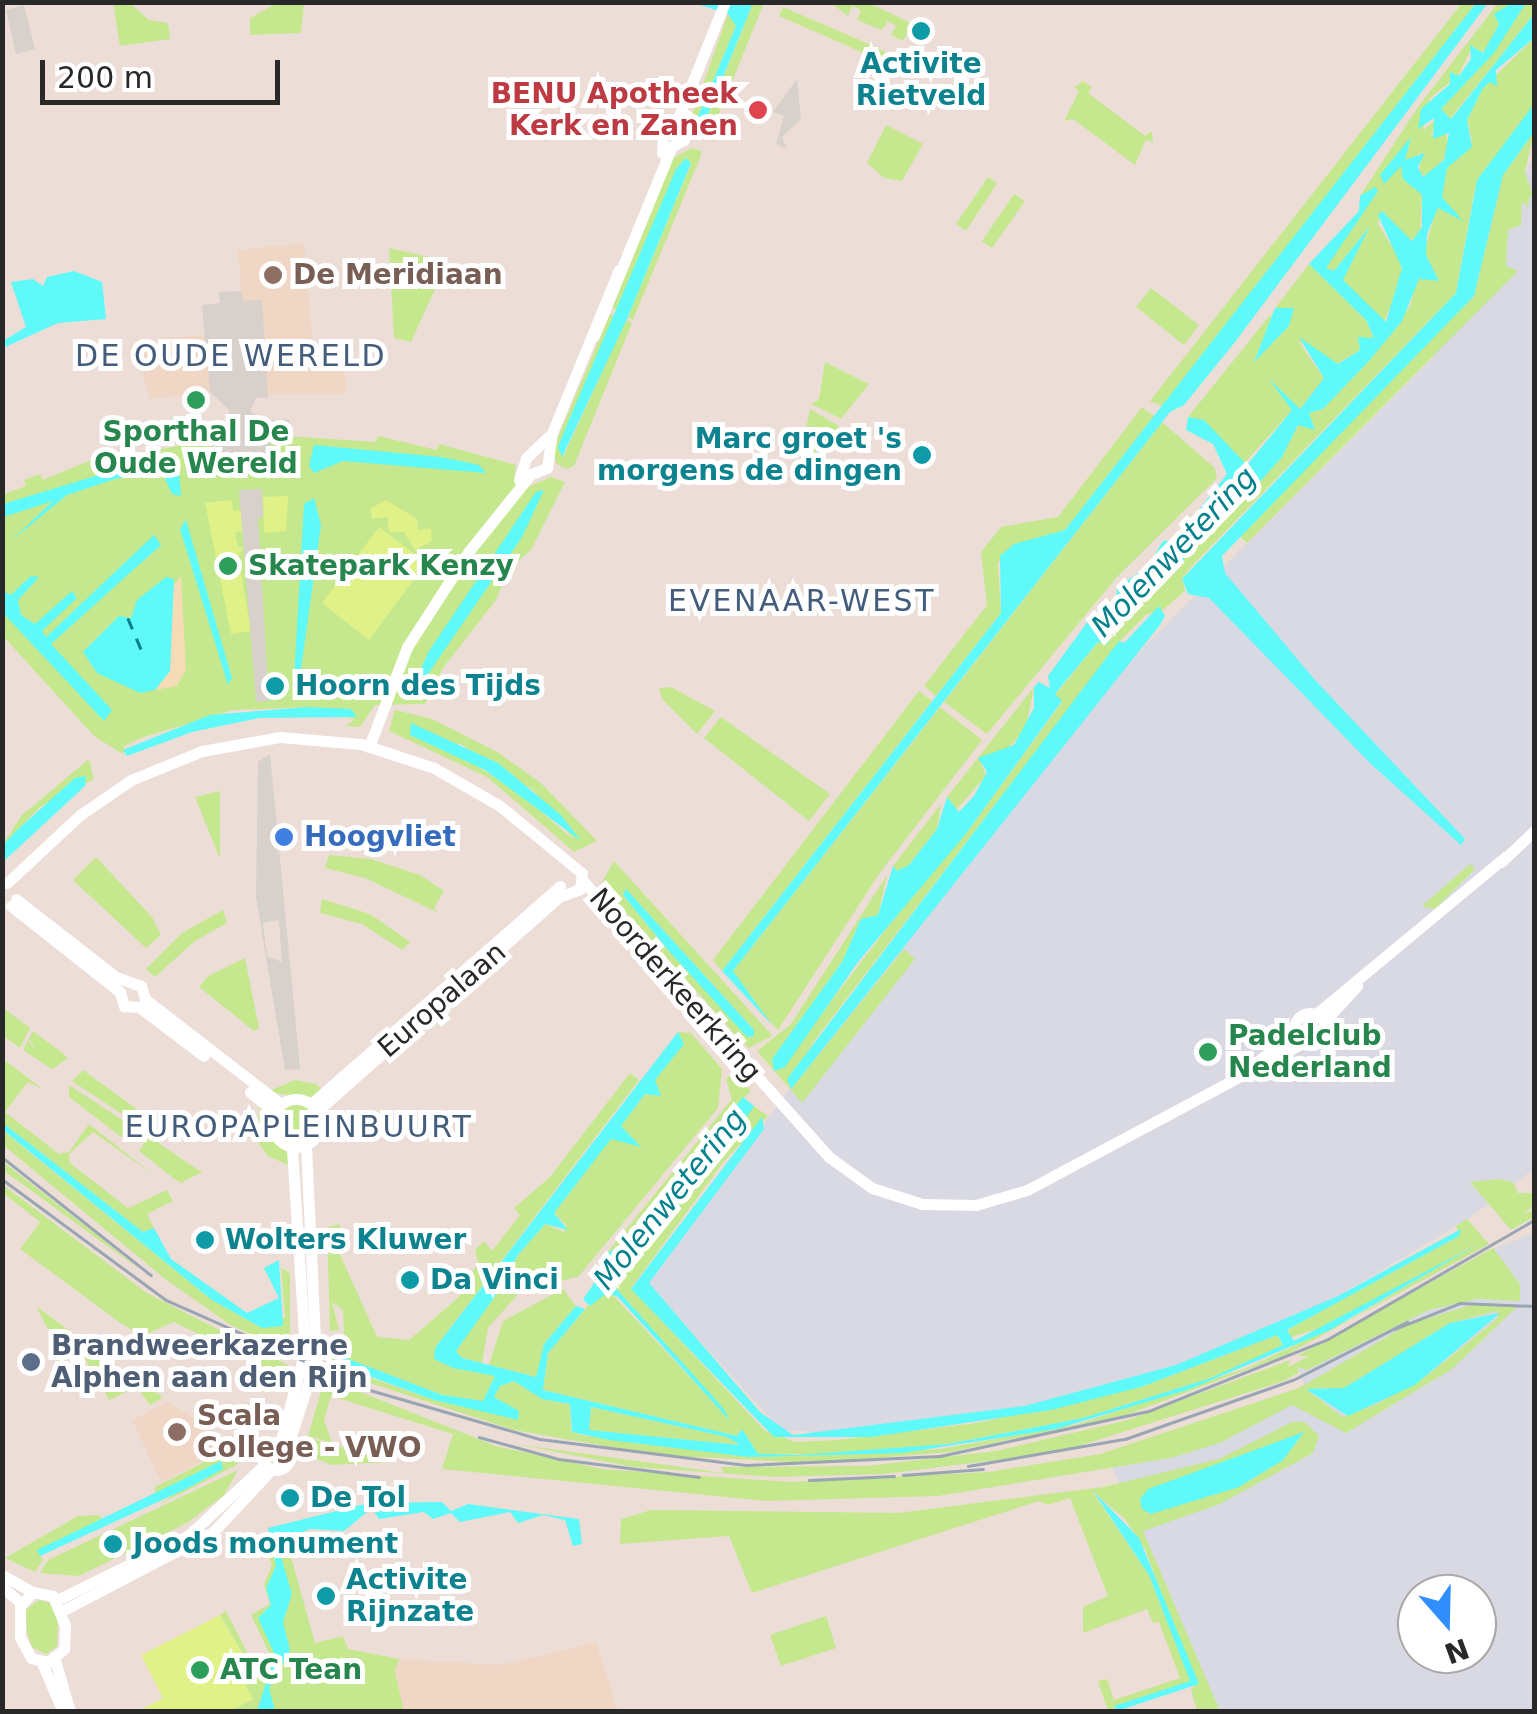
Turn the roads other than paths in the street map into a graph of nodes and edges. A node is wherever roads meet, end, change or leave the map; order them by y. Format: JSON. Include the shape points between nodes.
{"nodes":[{"id":1,"x":723,"y":9,"type":"edge"},
{"id":2,"x":680,"y":124,"type":"junction"},
{"id":3,"x":669,"y":144,"type":"junction"},
{"id":4,"x":541,"y":455,"type":"junction"},
{"id":5,"x":529,"y":472,"type":"junction"},
{"id":6,"x":375,"y":748,"type":"junction"},
{"id":7,"x":1534,"y":831,"type":"edge"},
{"id":8,"x":572,"y":881,"type":"junction"},
{"id":9,"x":9,"y":894,"type":"edge"},
{"id":10,"x":123,"y":988,"type":"junction"},
{"id":11,"x":142,"y":1003,"type":"junction"},
{"id":12,"x":1320,"y":1018,"type":"junction"},
{"id":13,"x":1298,"y":1038,"type":"junction"},
{"id":14,"x":278,"y":1108,"type":"junction"},
{"id":15,"x":314,"y":1108,"type":"junction"},
{"id":16,"x":299,"y":1146,"type":"junction"},
{"id":17,"x":284,"y":1445,"type":"junction"},
{"id":18,"x":268,"y":1467,"type":"junction"},
{"id":19,"x":2,"y":1575,"type":"edge"},
{"id":20,"x":2,"y":1587,"type":"edge"},
{"id":21,"x":33,"y":1592,"type":"junction"},
{"id":22,"x":21,"y":1603,"type":"junction"},
{"id":23,"x":59,"y":1606,"type":"junction"},
{"id":24,"x":48,"y":1662,"type":"junction"},
{"id":25,"x":62,"y":1712,"type":"edge"},
{"id":26,"x":70,"y":1712,"type":"edge"}],
"edges":[{"from":1,"to":2,"type":"street"},
{"from":2,"to":3,"type":"street","via":[[684,140]]},
{"from":2,"to":3,"type":"street","via":[[664,128]]},
{"from":3,"to":4,"type":"street"},
{"from":4,"to":5,"type":"street","via":[[526,458]]},
{"from":4,"to":5,"type":"street","via":[[545,471]]},
{"from":5,"to":6,"type":"street","via":[[401,659]]},
{"from":6,"to":8,"type":"street","name":"Noorderkeerkring","via":[[460,781],[518,821]]},
{"from":6,"to":9,"type":"street","name":"Noorderkeerkring","via":[[280,737],[213,748],[132,780],[58,835]]},
{"from":7,"to":12,"type":"street"},
{"from":8,"to":13,"type":"street","name":"Noorderkeerkring","via":[[841,1168],[872,1188],[922,1204],[961,1206],[1027,1190],[1229,1084]]},
{"from":8,"to":15,"type":"street","name":"Europalaan"},
{"from":9,"to":10,"type":"street"},
{"from":10,"to":11,"type":"street","via":[[141,986]]},
{"from":10,"to":11,"type":"street","via":[[124,1006]]},
{"from":11,"to":14,"type":"street"},
{"from":12,"to":13,"type":"street","via":[[1297,1018]]},
{"from":12,"to":13,"type":"street","via":[[1320,1040]]},
{"from":14,"to":15,"type":"street","via":[[295,1099]]},
{"from":14,"to":16,"type":"street","via":[[274,1132]]},
{"from":15,"to":16,"type":"street","via":[[319,1131]]},
{"from":16,"to":17,"type":"street","via":[[316,1358]]},
{"from":17,"to":18,"type":"street","via":[[264,1449]]},
{"from":17,"to":18,"type":"street","via":[[287,1465]]},
{"from":18,"to":23,"type":"street","via":[[206,1524],[142,1566]]},
{"from":19,"to":21,"type":"street"},
{"from":20,"to":22,"type":"street"},
{"from":21,"to":22,"type":"street"},
{"from":21,"to":23,"type":"street"},
{"from":22,"to":24,"type":"street","via":[[22,1642]]},
{"from":23,"to":24,"type":"street","via":[[66,1644]]},
{"from":24,"to":25,"type":"street"},
{"from":24,"to":26,"type":"street"}]}
